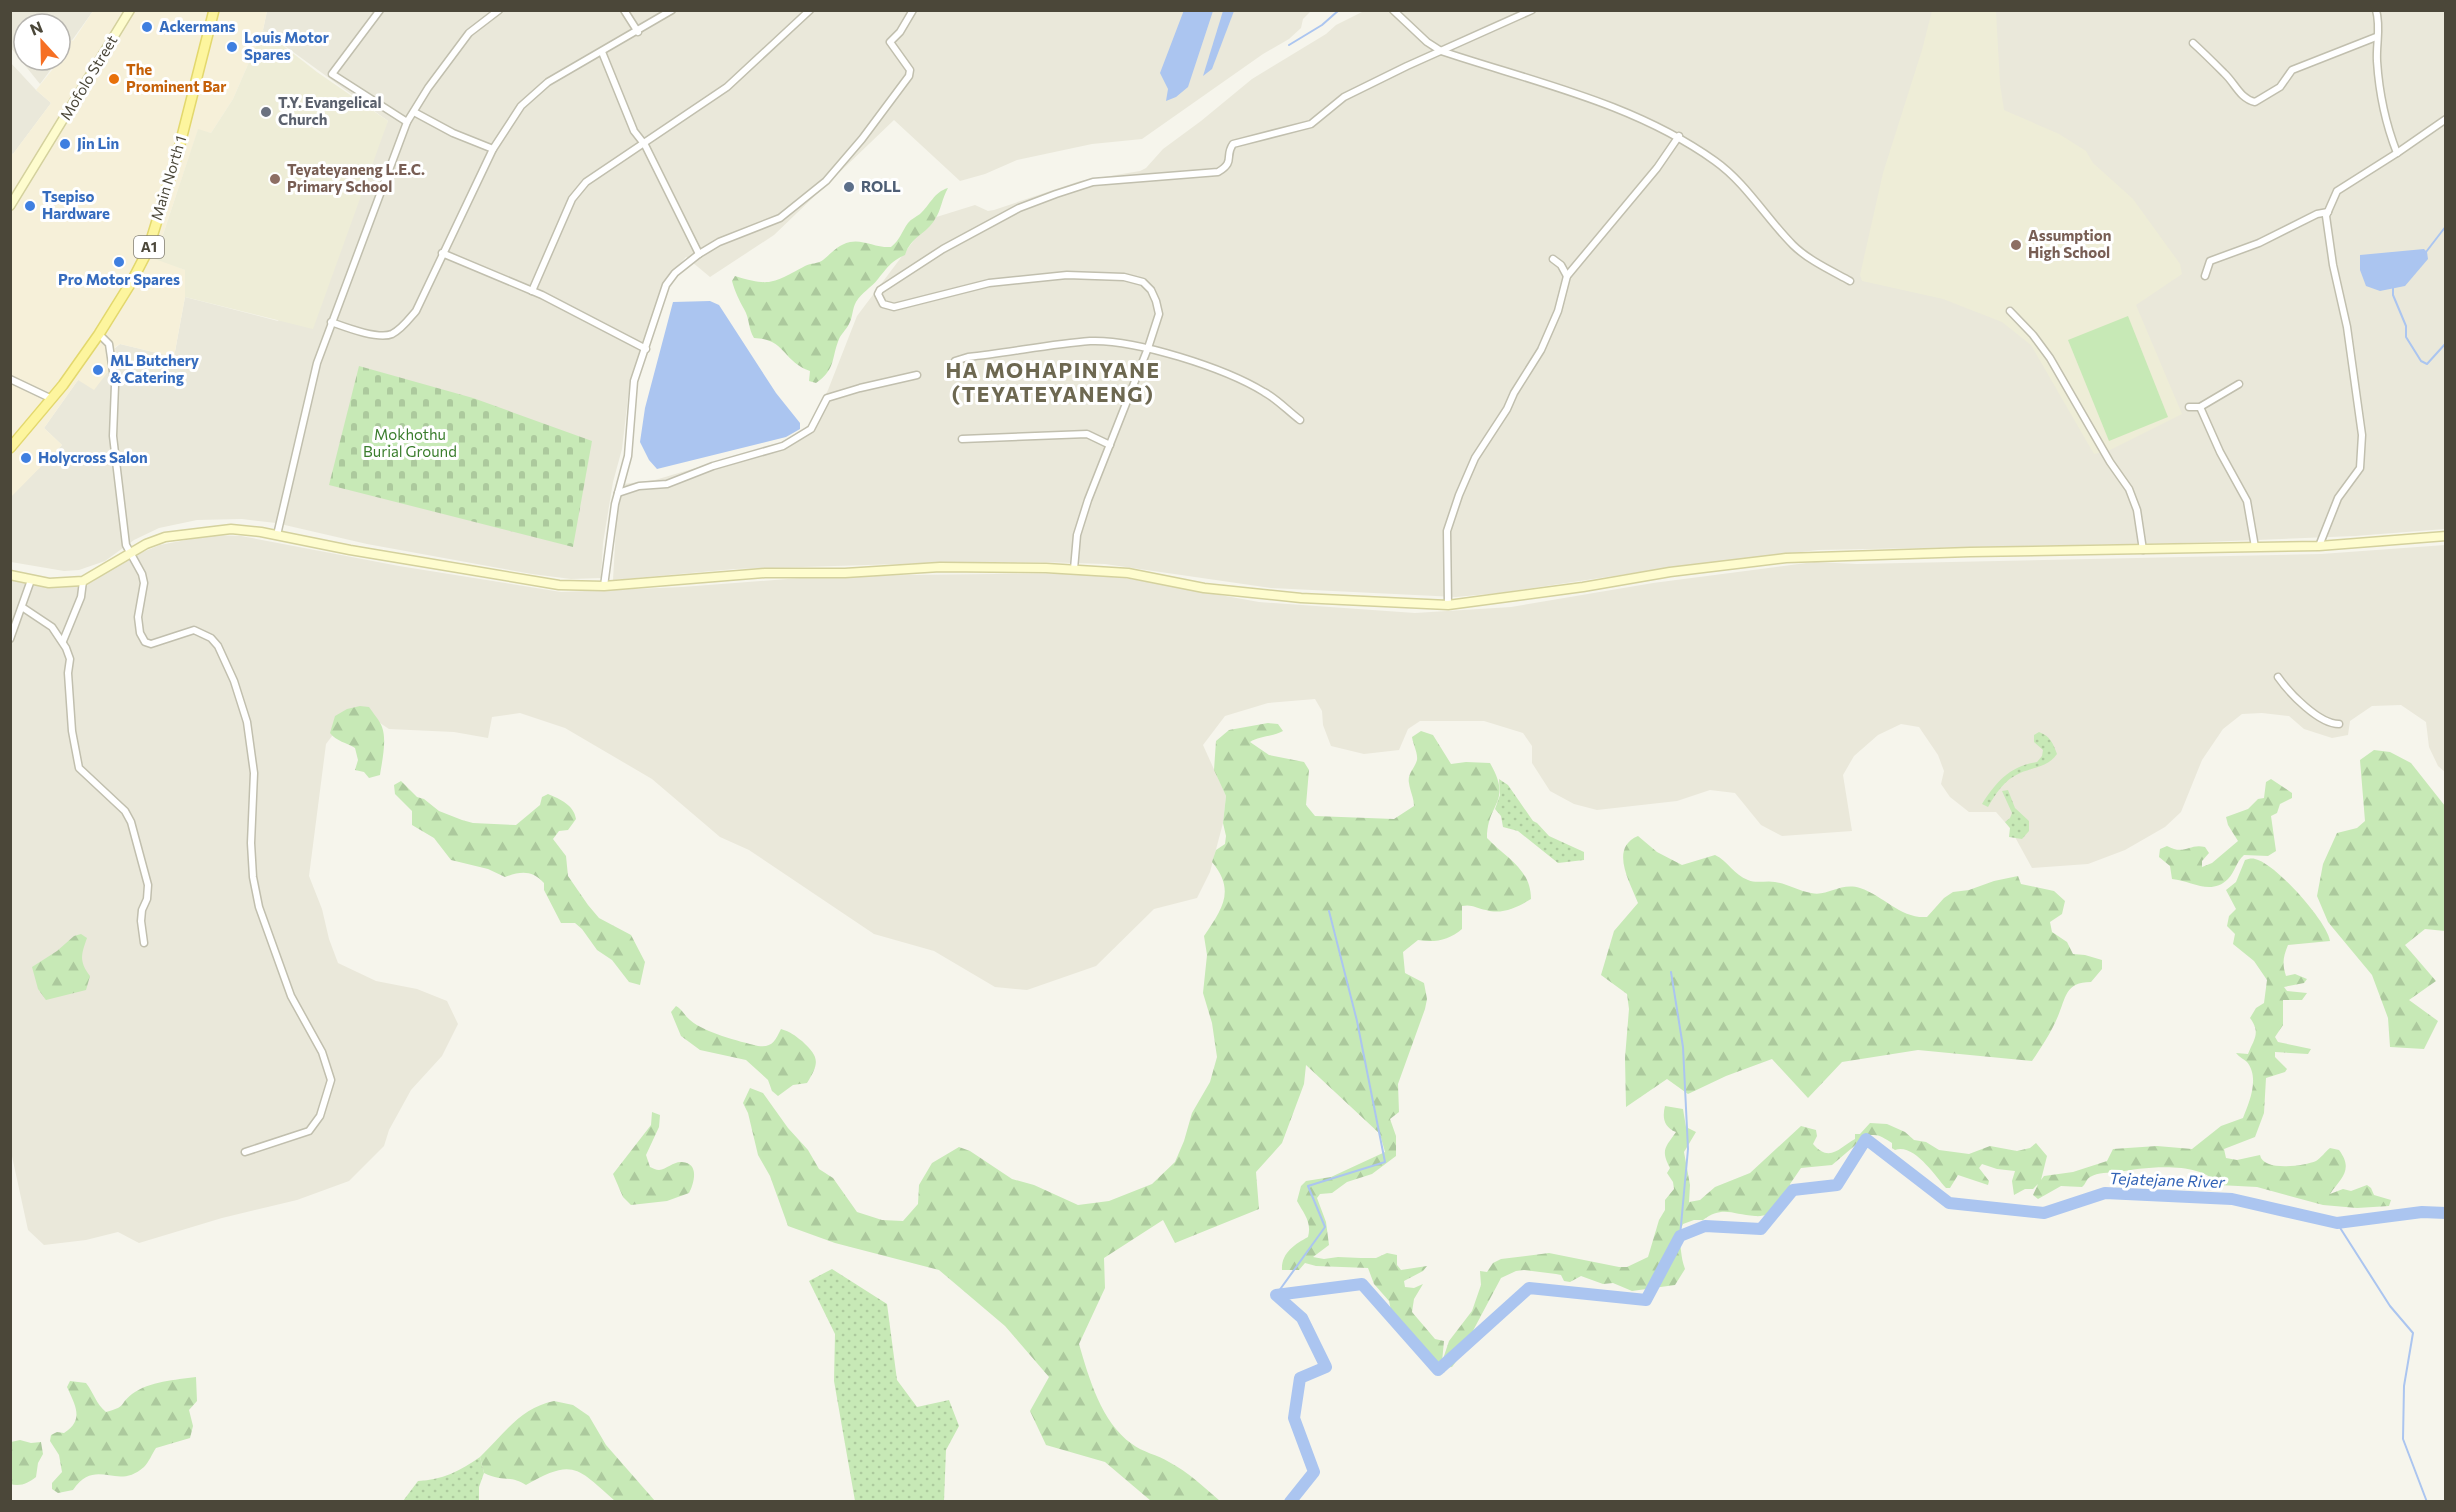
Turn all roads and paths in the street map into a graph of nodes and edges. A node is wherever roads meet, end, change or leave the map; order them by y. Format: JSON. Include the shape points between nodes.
{"nodes":[{"id":1,"x":130,"y":10,"type":"edge"},
{"id":2,"x":214,"y":10,"type":"edge"},
{"id":3,"x":380,"y":10,"type":"edge"},
{"id":4,"x":499,"y":10,"type":"edge"},
{"id":5,"x":624,"y":10,"type":"edge"},
{"id":6,"x":672,"y":10,"type":"edge"},
{"id":7,"x":810,"y":10,"type":"edge"},
{"id":8,"x":913,"y":10,"type":"edge"},
{"id":9,"x":1393,"y":10,"type":"edge"},
{"id":10,"x":1532,"y":10,"type":"edge"},
{"id":11,"x":2376,"y":10,"type":"edge"},
{"id":12,"x":638,"y":32,"type":"junction"},
{"id":13,"x":2376,"y":37,"type":"junction"},
{"id":14,"x":2193,"y":43,"type":"dead end"},
{"id":15,"x":1441,"y":51,"type":"junction"},
{"id":16,"x":602,"y":52,"type":"junction"},
{"id":17,"x":414,"y":112,"type":"junction"},
{"id":18,"x":2445,"y":119,"type":"edge"},
{"id":19,"x":407,"y":122,"type":"junction"},
{"id":20,"x":1678,"y":136,"type":"junction"},
{"id":21,"x":645,"y":145,"type":"junction"},
{"id":22,"x":493,"y":150,"type":"junction"},
{"id":23,"x":2397,"y":153,"type":"junction"},
{"id":24,"x":12,"y":202,"type":"edge"},
{"id":25,"x":2328,"y":212,"type":"junction"},
{"id":26,"x":442,"y":253,"type":"junction"},
{"id":27,"x":699,"y":254,"type":"junction"},
{"id":28,"x":1553,"y":259,"type":"dead end"},
{"id":29,"x":1567,"y":276,"type":"junction"},
{"id":30,"x":2205,"y":276,"type":"dead end"},
{"id":31,"x":1851,"y":281,"type":"dead end"},
{"id":32,"x":532,"y":291,"type":"junction"},
{"id":33,"x":2010,"y":311,"type":"dead end"},
{"id":34,"x":331,"y":322,"type":"junction"},
{"id":35,"x":99,"y":334,"type":"junction"},
{"id":36,"x":1148,"y":348,"type":"junction"},
{"id":37,"x":646,"y":350,"type":"junction"},
{"id":38,"x":955,"y":361,"type":"dead end"},
{"id":39,"x":917,"y":375,"type":"dead end"},
{"id":40,"x":10,"y":379,"type":"edge"},
{"id":41,"x":2239,"y":384,"type":"dead end"},
{"id":42,"x":51,"y":399,"type":"junction"},
{"id":43,"x":2189,"y":407,"type":"dead end"},
{"id":44,"x":2200,"y":407,"type":"junction"},
{"id":45,"x":1300,"y":420,"type":"dead end"},
{"id":46,"x":962,"y":440,"type":"dead end"},
{"id":47,"x":1110,"y":445,"type":"junction"},
{"id":48,"x":10,"y":448,"type":"edge"},
{"id":49,"x":618,"y":493,"type":"junction"},
{"id":50,"x":277,"y":535,"type":"junction"},
{"id":51,"x":2445,"y":536,"type":"edge"},
{"id":52,"x":2319,"y":546,"type":"junction"},
{"id":53,"x":2255,"y":547,"type":"junction"},
{"id":54,"x":2143,"y":550,"type":"junction"},
{"id":55,"x":131,"y":552,"type":"junction"},
{"id":56,"x":1074,"y":568,"type":"junction"},
{"id":57,"x":10,"y":575,"type":"edge"},
{"id":58,"x":31,"y":580,"type":"junction"},
{"id":59,"x":83,"y":581,"type":"junction"},
{"id":60,"x":604,"y":586,"type":"junction"},
{"id":61,"x":1448,"y":605,"type":"junction"},
{"id":62,"x":22,"y":607,"type":"junction"},
{"id":63,"x":10,"y":639,"type":"edge"},
{"id":64,"x":63,"y":641,"type":"junction"},
{"id":65,"x":2278,"y":677,"type":"dead end"},
{"id":66,"x":2339,"y":724,"type":"dead end"},
{"id":67,"x":144,"y":943,"type":"dead end"},
{"id":68,"x":245,"y":1152,"type":"dead end"}],
"edges":[{"from":1,"to":24,"type":"main road","name":"Mofolo Street"},
{"from":2,"to":35,"type":"main road","name":"Main North 1","number":"A1","via":[[148,250]]},
{"from":3,"to":19,"type":"street","via":[[332,74]]},
{"from":4,"to":17,"type":"street","via":[[469,33]]},
{"from":5,"to":12,"type":"street"},
{"from":6,"to":12,"type":"street"},
{"from":7,"to":21,"type":"street","via":[[727,87]]},
{"from":8,"to":27,"type":"street","via":[[890,42],[910,70],[909,76],[826,181],[780,218]]},
{"from":9,"to":15,"type":"street"},
{"from":10,"to":15,"type":"street"},
{"from":11,"to":13,"type":"street","via":[[2380,24]]},
{"from":12,"to":16,"type":"street"},
{"from":13,"to":14,"type":"street","via":[[2292,70],[2280,87],[2255,102],[2240,93]]},
{"from":13,"to":23,"type":"street","via":[[2382,94]]},
{"from":15,"to":20,"type":"street","via":[[1596,100]]},
{"from":15,"to":36,"type":"street","via":[[1344,97],[1311,124],[1233,144],[1230,162],[1218,172],[1093,182],[1019,208],[943,249],[885,285],[878,294],[884,304],[894,307],[989,283],[1066,275],[1124,277],[1143,282],[1156,301],[1159,314]]},
{"from":16,"to":21,"type":"street","via":[[634,131]]},
{"from":16,"to":22,"type":"street","via":[[548,82],[521,106]]},
{"from":17,"to":19,"type":"street"},
{"from":17,"to":22,"type":"street"},
{"from":18,"to":23,"type":"street"},
{"from":19,"to":34,"type":"street"},
{"from":20,"to":29,"type":"street","via":[[1657,168]]},
{"from":20,"to":31,"type":"street","via":[[1739,182],[1794,246]]},
{"from":21,"to":27,"type":"street"},
{"from":21,"to":32,"type":"street","via":[[599,172],[572,199]]},
{"from":22,"to":26,"type":"street"},
{"from":23,"to":25,"type":"street","via":[[2337,191]]},
{"from":25,"to":30,"type":"street","via":[[2210,261]]},
{"from":25,"to":52,"type":"street","via":[[2328,241],[2347,327],[2362,449],[2360,468],[2338,498]]},
{"from":26,"to":32,"type":"street"},
{"from":26,"to":34,"type":"street","via":[[416,311],[394,333],[386,336]]},
{"from":27,"to":37,"type":"street","via":[[666,285]]},
{"from":28,"to":29,"type":"street"},
{"from":29,"to":61,"type":"street","via":[[1558,311],[1541,350],[1475,458],[1459,495],[1447,531]]},
{"from":32,"to":37,"type":"street"},
{"from":33,"to":54,"type":"street","via":[[2050,358],[2129,489],[2137,510]]},
{"from":34,"to":50,"type":"street","via":[[314,372]]},
{"from":35,"to":42,"type":"main road","name":"Main North 1","number":"A1"},
{"from":35,"to":55,"type":"street","via":[[109,344],[115,385],[113,436],[126,545]]},
{"from":36,"to":38,"type":"street","via":[[1091,341]]},
{"from":36,"to":45,"type":"street","via":[[1230,375],[1265,392]]},
{"from":36,"to":47,"type":"street"},
{"from":37,"to":49,"type":"street","via":[[634,381],[628,456]]},
{"from":39,"to":49,"type":"street","via":[[827,398],[811,429],[783,446],[667,484],[639,486]]},
{"from":40,"to":42,"type":"street"},
{"from":41,"to":44,"type":"street"},
{"from":42,"to":48,"type":"main road","name":"Main North 1","number":"A1"},
{"from":43,"to":44,"type":"street"},
{"from":44,"to":53,"type":"street","via":[[2247,501]]},
{"from":46,"to":47,"type":"street","via":[[1087,434]]},
{"from":47,"to":56,"type":"street","via":[[1077,535]]},
{"from":49,"to":60,"type":"street"},
{"from":50,"to":55,"type":"main road","via":[[231,529],[200,531],[165,537]]},
{"from":50,"to":60,"type":"main road","via":[[559,585]]},
{"from":51,"to":52,"type":"main road"},
{"from":52,"to":53,"type":"main road"},
{"from":53,"to":54,"type":"main road"},
{"from":54,"to":61,"type":"main road","via":[[1786,558]]},
{"from":55,"to":59,"type":"main road"},
{"from":55,"to":68,"type":"street","via":[[144,583],[138,617],[145,642],[151,644],[194,630],[203,633],[218,646],[234,681],[252,746],[251,843],[259,907],[291,996],[322,1052],[331,1080],[320,1116],[309,1131]]},
{"from":56,"to":60,"type":"main road","via":[[940,567],[765,573]]},
{"from":56,"to":61,"type":"main road","via":[[1301,598]]},
{"from":57,"to":58,"type":"main road"},
{"from":58,"to":59,"type":"main road"},
{"from":58,"to":62,"type":"street"},
{"from":59,"to":64,"type":"street","via":[[81,597]]},
{"from":62,"to":63,"type":"street"},
{"from":62,"to":64,"type":"street","via":[[52,627]]},
{"from":64,"to":67,"type":"street","via":[[70,659],[72,731],[79,768],[125,811],[148,885],[141,921]]},
{"from":65,"to":66,"type":"street","via":[[2317,715],[2331,724]]}]}
